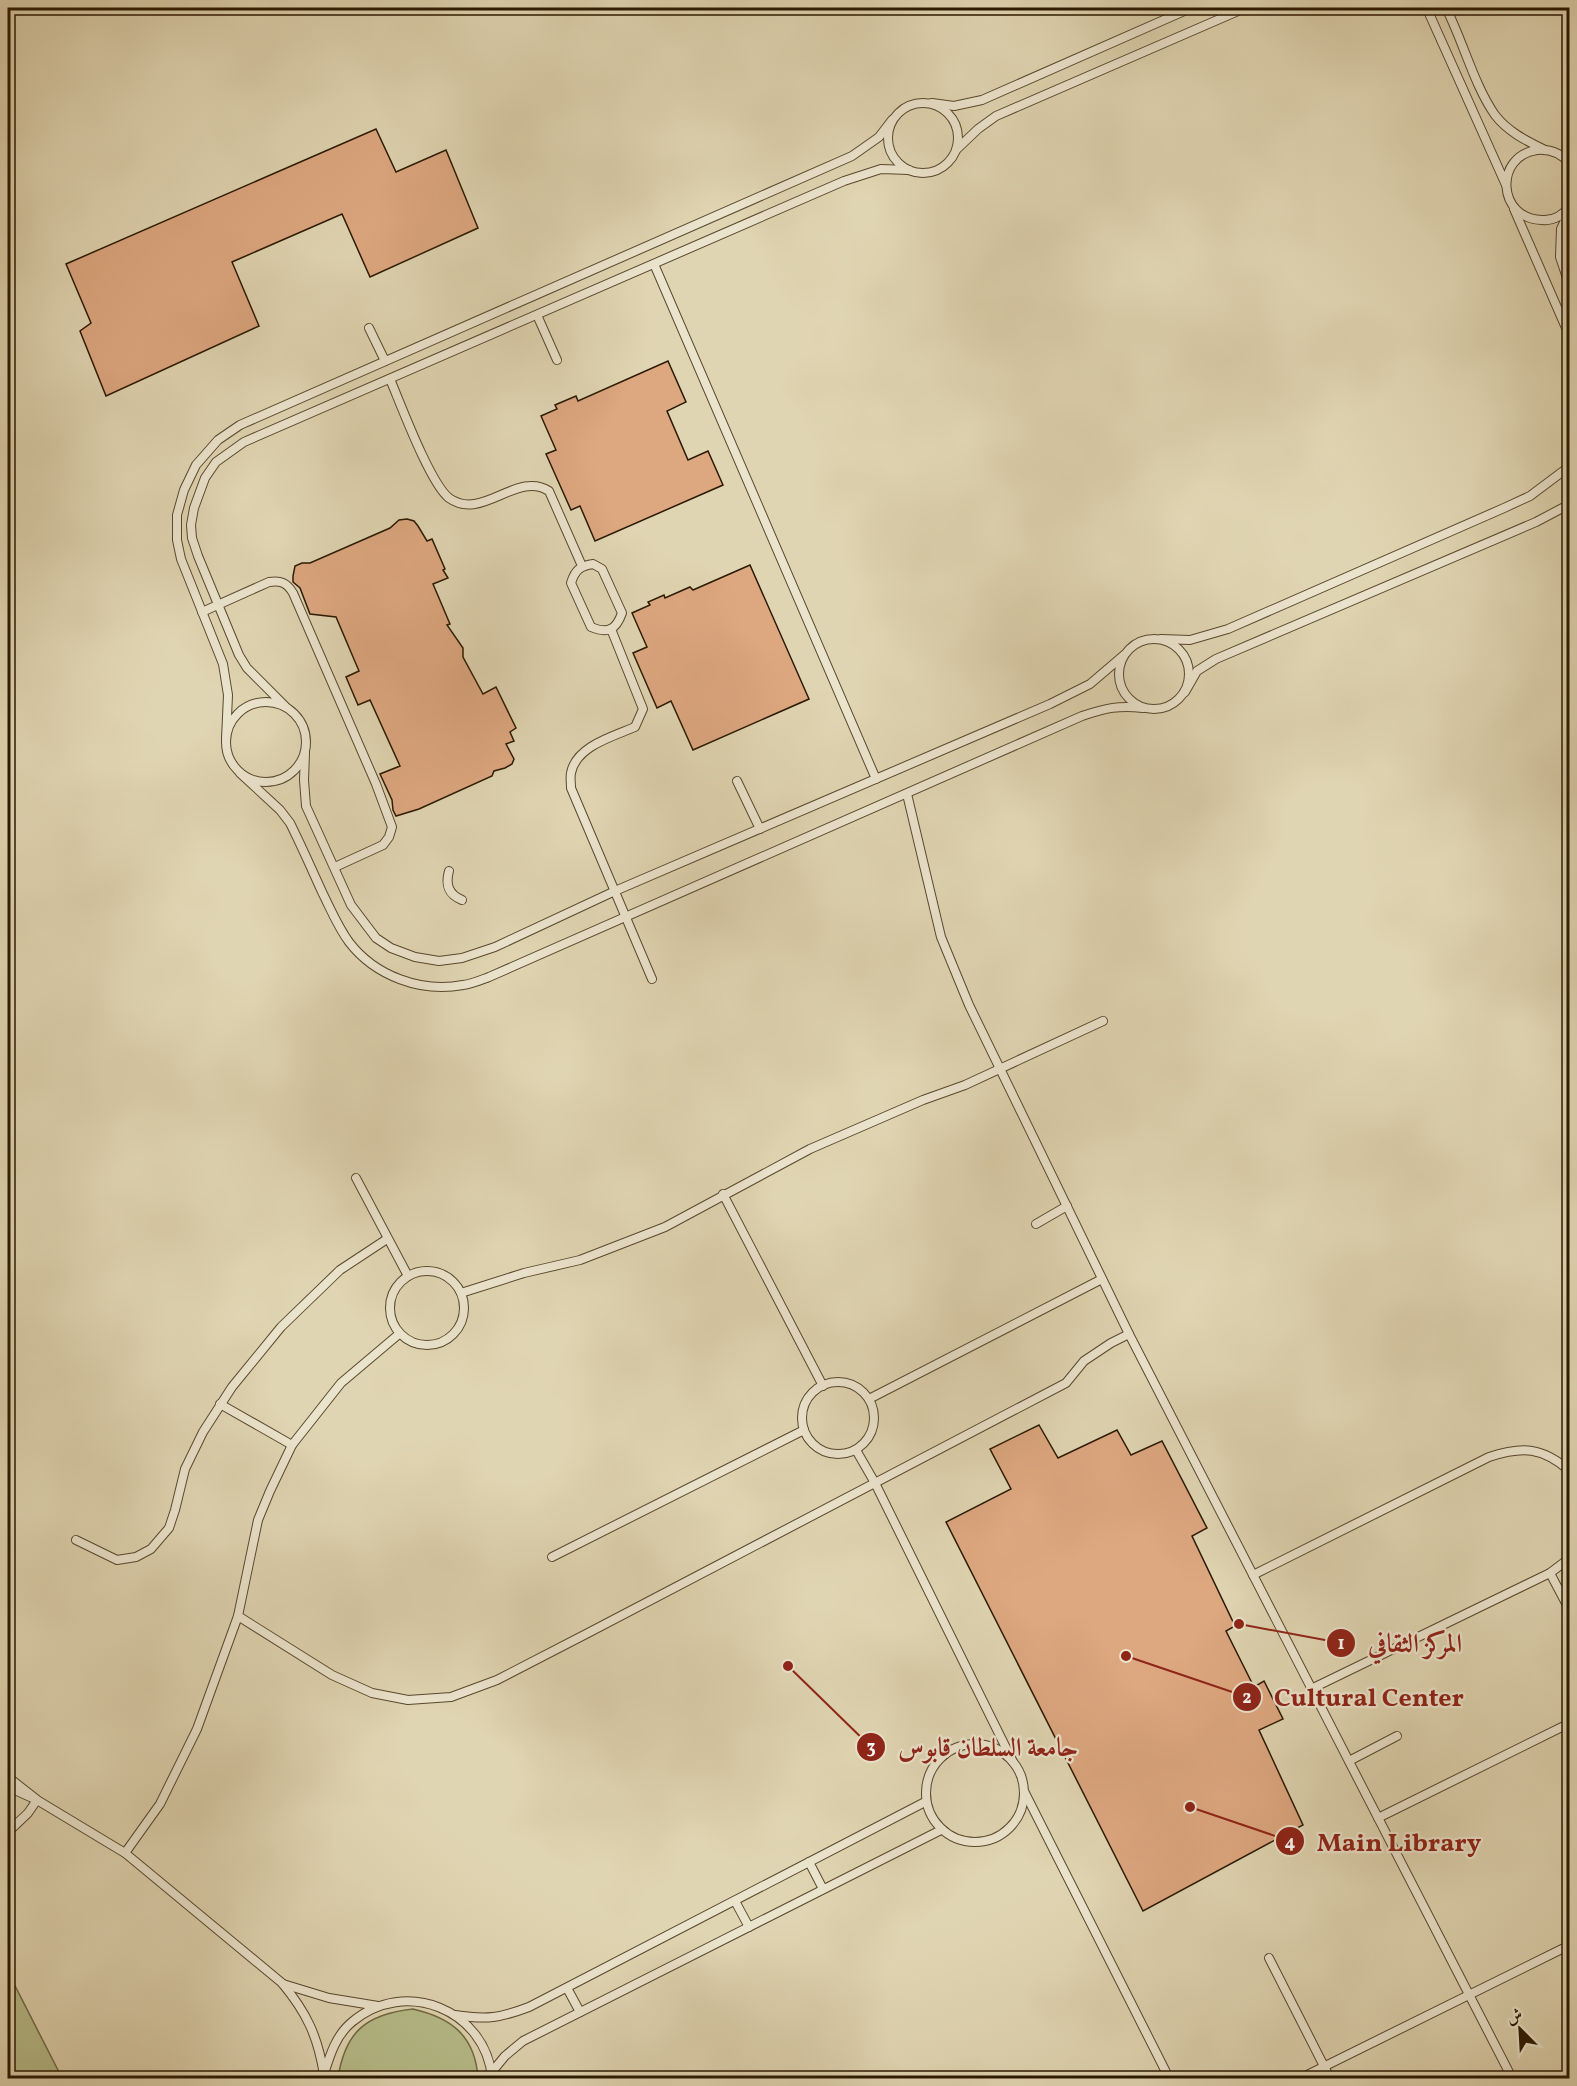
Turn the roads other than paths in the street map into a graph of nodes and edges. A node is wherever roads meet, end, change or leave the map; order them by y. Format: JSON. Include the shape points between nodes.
{"nodes":[{"id":1,"x":1191,"y":8,"type":"edge"},
{"id":2,"x":1245,"y":8,"type":"edge"},
{"id":3,"x":1424,"y":8,"type":"edge"},
{"id":4,"x":1446,"y":8,"type":"edge"},
{"id":5,"x":932,"y":103,"type":"junction"},
{"id":6,"x":892,"y":120,"type":"junction"},
{"id":7,"x":957,"y":149,"type":"junction"},
{"id":8,"x":1545,"y":150,"type":"junction"},
{"id":9,"x":1568,"y":160,"type":"edge"},
{"id":10,"x":909,"y":170,"type":"junction"},
{"id":11,"x":1506,"y":185,"type":"junction"},
{"id":12,"x":1514,"y":208,"type":"junction"},
{"id":13,"x":1569,"y":208,"type":"edge"},
{"id":14,"x":654,"y":264,"type":"junction"},
{"id":15,"x":1569,"y":287,"type":"edge"},
{"id":16,"x":537,"y":315,"type":"junction"},
{"id":17,"x":369,"y":328,"type":"dead end"},
{"id":18,"x":1569,"y":337,"type":"edge"},
{"id":19,"x":557,"y":360,"type":"dead end"},
{"id":20,"x":385,"y":362,"type":"junction"},
{"id":21,"x":390,"y":380,"type":"junction"},
{"id":22,"x":1569,"y":466,"type":"edge"},
{"id":23,"x":1569,"y":504,"type":"edge"},
{"id":24,"x":582,"y":566,"type":"junction"},
{"id":25,"x":218,"y":605,"type":"junction"},
{"id":26,"x":202,"y":612,"type":"junction"},
{"id":27,"x":611,"y":629,"type":"junction"},
{"id":28,"x":1161,"y":639,"type":"junction"},
{"id":29,"x":1124,"y":655,"type":"junction"},
{"id":30,"x":1185,"y":692,"type":"junction"},
{"id":31,"x":285,"y":706,"type":"junction"},
{"id":32,"x":1143,"y":708,"type":"junction"},
{"id":33,"x":226,"y":739,"type":"junction"},
{"id":34,"x":305,"y":753,"type":"junction"},
{"id":35,"x":240,"y":773,"type":"junction"},
{"id":36,"x":876,"y":779,"type":"junction"},
{"id":37,"x":737,"y":781,"type":"dead end"},
{"id":38,"x":908,"y":794,"type":"junction"},
{"id":39,"x":760,"y":829,"type":"junction"},
{"id":40,"x":335,"y":867,"type":"junction"},
{"id":41,"x":448,"y":871,"type":"dead end"},
{"id":42,"x":615,"y":891,"type":"junction"},
{"id":43,"x":462,"y":900,"type":"dead end"},
{"id":44,"x":626,"y":917,"type":"junction"},
{"id":45,"x":652,"y":979,"type":"dead end"},
{"id":46,"x":1103,"y":1021,"type":"dead end"},
{"id":47,"x":999,"y":1068,"type":"junction"},
{"id":48,"x":356,"y":1178,"type":"dead end"},
{"id":49,"x":723,"y":1194,"type":"junction"},
{"id":50,"x":1067,"y":1206,"type":"junction"},
{"id":51,"x":1036,"y":1224,"type":"dead end"},
{"id":52,"x":387,"y":1239,"type":"junction"},
{"id":53,"x":408,"y":1276,"type":"junction"},
{"id":54,"x":1102,"y":1279,"type":"junction"},
{"id":55,"x":461,"y":1293,"type":"junction"},
{"id":56,"x":399,"y":1334,"type":"junction"},
{"id":57,"x":1129,"y":1334,"type":"junction"},
{"id":58,"x":824,"y":1386,"type":"junction"},
{"id":59,"x":869,"y":1399,"type":"junction"},
{"id":60,"x":220,"y":1404,"type":"junction"},
{"id":61,"x":804,"y":1430,"type":"junction"},
{"id":62,"x":292,"y":1445,"type":"junction"},
{"id":63,"x":856,"y":1450,"type":"junction"},
{"id":64,"x":1569,"y":1471,"type":"edge"},
{"id":65,"x":875,"y":1483,"type":"junction"},
{"id":66,"x":75,"y":1540,"type":"dead end"},
{"id":67,"x":552,"y":1557,"type":"dead end"},
{"id":68,"x":1569,"y":1558,"type":"edge"},
{"id":69,"x":1550,"y":1573,"type":"junction"},
{"id":70,"x":1253,"y":1575,"type":"junction"},
{"id":71,"x":1569,"y":1611,"type":"edge"},
{"id":72,"x":238,"y":1616,"type":"junction"},
{"id":73,"x":1311,"y":1689,"type":"junction"},
{"id":74,"x":1569,"y":1723,"type":"edge"},
{"id":75,"x":1397,"y":1736,"type":"dead end"},
{"id":76,"x":1349,"y":1761,"type":"junction"},
{"id":77,"x":1013,"y":1762,"type":"junction"},
{"id":78,"x":8,"y":1777,"type":"edge"},
{"id":79,"x":8,"y":1787,"type":"edge"},
{"id":80,"x":1024,"y":1791,"type":"junction"},
{"id":81,"x":37,"y":1800,"type":"junction"},
{"id":82,"x":926,"y":1802,"type":"junction"},
{"id":83,"x":1378,"y":1818,"type":"junction"},
{"id":84,"x":941,"y":1830,"type":"junction"},
{"id":85,"x":8,"y":1832,"type":"edge"},
{"id":86,"x":125,"y":1853,"type":"junction"},
{"id":87,"x":809,"y":1863,"type":"junction"},
{"id":88,"x":823,"y":1889,"type":"junction"},
{"id":89,"x":735,"y":1901,"type":"junction"},
{"id":90,"x":749,"y":1927,"type":"junction"},
{"id":91,"x":1569,"y":1945,"type":"edge"},
{"id":92,"x":1269,"y":1958,"type":"dead end"},
{"id":93,"x":282,"y":1983,"type":"junction"},
{"id":94,"x":567,"y":1988,"type":"junction"},
{"id":95,"x":1469,"y":1995,"type":"junction"},
{"id":96,"x":378,"y":2006,"type":"junction"},
{"id":97,"x":580,"y":2012,"type":"junction"},
{"id":98,"x":455,"y":2015,"type":"junction"},
{"id":99,"x":1324,"y":2067,"type":"junction"},
{"id":100,"x":492,"y":2076,"type":"edge"},
{"id":101,"x":324,"y":2077,"type":"edge"},
{"id":102,"x":1169,"y":2079,"type":"edge"},
{"id":103,"x":1301,"y":2079,"type":"edge"},
{"id":104,"x":1330,"y":2079,"type":"edge"},
{"id":105,"x":1512,"y":2079,"type":"edge"}],
"edges":[{"from":1,"to":5,"type":"lane","via":[[982,100],[954,106]]},
{"from":2,"to":7,"type":"lane","via":[[996,116]]},
{"from":3,"to":11,"type":"lane"},
{"from":4,"to":8,"type":"lane","via":[[1496,116],[1523,140]]},
{"from":5,"to":6,"type":"lane","via":[[910,105]]},
{"from":5,"to":7,"type":"lane","via":[[952,116],[959,138]]},
{"from":6,"to":10,"type":"lane","via":[[888,132],[892,155]]},
{"from":6,"to":20,"type":"lane","via":[[879,137],[852,156]]},
{"from":7,"to":10,"type":"lane","via":[[943,167],[932,172]]},
{"from":8,"to":9,"type":"lane"},
{"from":8,"to":11,"type":"lane","via":[[1522,155],[1513,163]]},
{"from":10,"to":14,"type":"lane","via":[[866,172]]},
{"from":11,"to":12,"type":"lane"},
{"from":12,"to":13,"type":"lane","via":[[1534,220],[1557,217]]},
{"from":12,"to":18,"type":"lane"},
{"from":13,"to":15,"type":"lane","via":[[1561,229],[1560,257]]},
{"from":14,"to":16,"type":"lane"},
{"from":14,"to":36,"type":"lane"},
{"from":16,"to":19,"type":"lane"},
{"from":16,"to":21,"type":"lane"},
{"from":17,"to":20,"type":"lane"},
{"from":20,"to":26,"type":"lane","via":[[240,425],[218,440],[196,465],[177,514],[177,540]]},
{"from":21,"to":24,"type":"lane","via":[[435,482],[449,498],[459,503],[480,503],[532,484],[540,485],[549,491]]},
{"from":21,"to":25,"type":"lane","via":[[244,442],[216,462],[204,478],[194,508],[192,538]]},
{"from":22,"to":28,"type":"lane","via":[[1530,496],[1228,629],[1190,640]]},
{"from":23,"to":30,"type":"lane","via":[[1536,522],[1216,659],[1197,671]]},
{"from":24,"to":27,"type":"lane","via":[[593,564],[602,569],[622,613]]},
{"from":24,"to":27,"type":"lane","via":[[571,583],[579,601],[591,627]]},
{"from":25,"to":26,"type":"lane"},
{"from":25,"to":31,"type":"lane","via":[[247,668]]},
{"from":25,"to":40,"type":"lane","via":[[269,582],[285,583],[293,593],[392,827],[383,845]]},
{"from":26,"to":33,"type":"lane","via":[[226,678]]},
{"from":27,"to":42,"type":"lane","via":[[643,709],[635,726],[582,754],[571,771],[571,788]]},
{"from":28,"to":29,"type":"lane","via":[[1138,642]]},
{"from":28,"to":30,"type":"lane","via":[[1172,642],[1187,659],[1190,670]]},
{"from":29,"to":32,"type":"lane","via":[[1118,670],[1119,682],[1124,694]]},
{"from":29,"to":36,"type":"lane","via":[[1090,684]]},
{"from":30,"to":32,"type":"lane","via":[[1167,707]]},
{"from":31,"to":33,"type":"lane","via":[[271,702],[245,707],[229,726]]},
{"from":31,"to":34,"type":"lane","via":[[303,726],[307,739]]},
{"from":32,"to":38,"type":"lane","via":[[1106,708]]},
{"from":33,"to":35,"type":"lane","via":[[227,751]]},
{"from":34,"to":35,"type":"lane","via":[[299,766],[276,781],[257,781]]},
{"from":34,"to":40,"type":"lane","via":[[306,806]]},
{"from":35,"to":44,"type":"lane","via":[[290,824],[350,943],[378,968],[399,980],[440,987],[464,985]]},
{"from":36,"to":39,"type":"lane"},
{"from":37,"to":39,"type":"lane"},
{"from":38,"to":44,"type":"lane"},
{"from":38,"to":47,"type":"lane","via":[[942,937]]},
{"from":39,"to":42,"type":"lane"},
{"from":40,"to":42,"type":"lane","via":[[351,905],[376,938],[415,957],[439,961],[495,947]]},
{"from":41,"to":43,"type":"lane","via":[[448,889]]},
{"from":42,"to":44,"type":"lane"},
{"from":44,"to":45,"type":"lane"},
{"from":46,"to":47,"type":"lane"},
{"from":47,"to":49,"type":"lane","via":[[810,1149]]},
{"from":47,"to":50,"type":"lane"},
{"from":48,"to":52,"type":"lane"},
{"from":49,"to":55,"type":"lane","via":[[666,1227],[580,1260],[524,1272]]},
{"from":49,"to":58,"type":"lane"},
{"from":50,"to":51,"type":"lane"},
{"from":50,"to":54,"type":"lane"},
{"from":52,"to":53,"type":"lane"},
{"from":52,"to":60,"type":"lane","via":[[340,1270],[281,1328]]},
{"from":53,"to":55,"type":"lane","via":[[433,1271],[449,1279]]},
{"from":53,"to":56,"type":"lane","via":[[391,1296],[390,1316]]},
{"from":54,"to":57,"type":"lane"},
{"from":54,"to":59,"type":"lane"},
{"from":55,"to":56,"type":"lane","via":[[463,1319],[447,1340],[422,1345]]},
{"from":56,"to":62,"type":"lane","via":[[340,1383]]},
{"from":57,"to":65,"type":"lane","via":[[1084,1361],[1066,1383]]},
{"from":57,"to":70,"type":"lane"},
{"from":58,"to":59,"type":"lane","via":[[849,1384]]},
{"from":58,"to":61,"type":"lane","via":[[808,1400],[802,1419]]},
{"from":59,"to":63,"type":"lane","via":[[874,1427]]},
{"from":60,"to":62,"type":"lane"},
{"from":60,"to":66,"type":"lane","via":[[185,1469],[169,1528],[151,1549],[117,1560]]},
{"from":61,"to":63,"type":"lane","via":[[810,1441],[831,1454]]},
{"from":61,"to":67,"type":"lane"},
{"from":62,"to":72,"type":"lane","via":[[258,1520]]},
{"from":63,"to":65,"type":"lane"},
{"from":64,"to":70,"type":"lane","via":[[1555,1459],[1534,1450],[1511,1450],[1489,1457]]},
{"from":65,"to":72,"type":"lane","via":[[507,1674],[451,1697],[408,1700],[372,1694],[332,1675]]},
{"from":65,"to":77,"type":"lane"},
{"from":68,"to":69,"type":"lane"},
{"from":69,"to":71,"type":"lane"},
{"from":69,"to":73,"type":"lane"},
{"from":70,"to":73,"type":"lane"},
{"from":72,"to":86,"type":"lane","via":[[196,1729],[160,1804]]},
{"from":73,"to":76,"type":"lane"},
{"from":74,"to":83,"type":"lane"},
{"from":75,"to":76,"type":"lane"},
{"from":76,"to":83,"type":"lane"},
{"from":77,"to":80,"type":"lane","via":[[1021,1774]]},
{"from":77,"to":82,"type":"lane","via":[[1001,1751],[985,1745],[968,1744],[951,1750],[938,1760],[929,1775]]},
{"from":78,"to":81,"type":"lane"},
{"from":79,"to":81,"type":"lane"},
{"from":80,"to":84,"type":"lane","via":[[1022,1808],[1003,1834],[988,1841],[971,1842],[955,1839]]},
{"from":80,"to":102,"type":"lane"},
{"from":81,"to":85,"type":"lane"},
{"from":81,"to":86,"type":"lane"},
{"from":82,"to":84,"type":"lane"},
{"from":82,"to":87,"type":"lane"},
{"from":83,"to":95,"type":"lane"},
{"from":84,"to":88,"type":"lane"},
{"from":86,"to":93,"type":"lane"},
{"from":87,"to":88,"type":"lane"},
{"from":87,"to":89,"type":"lane"},
{"from":88,"to":90,"type":"lane"},
{"from":89,"to":90,"type":"lane"},
{"from":89,"to":94,"type":"lane"},
{"from":90,"to":97,"type":"lane"},
{"from":91,"to":95,"type":"lane"},
{"from":92,"to":99,"type":"lane"},
{"from":93,"to":96,"type":"lane","via":[[330,1998]]},
{"from":93,"to":101,"type":"lane","via":[[311,2026]]},
{"from":94,"to":97,"type":"lane"},
{"from":94,"to":98,"type":"lane","via":[[505,2016],[480,2019]]},
{"from":95,"to":99,"type":"lane"},
{"from":95,"to":105,"type":"lane"},
{"from":96,"to":98,"type":"lane","via":[[413,2001]]},
{"from":96,"to":101,"type":"lane","via":[[352,2022],[333,2046]]},
{"from":97,"to":100,"type":"lane","via":[[523,2041],[505,2056]]},
{"from":98,"to":100,"type":"lane","via":[[473,2030],[485,2050]]},
{"from":99,"to":103,"type":"lane"},
{"from":99,"to":104,"type":"lane"}]}
